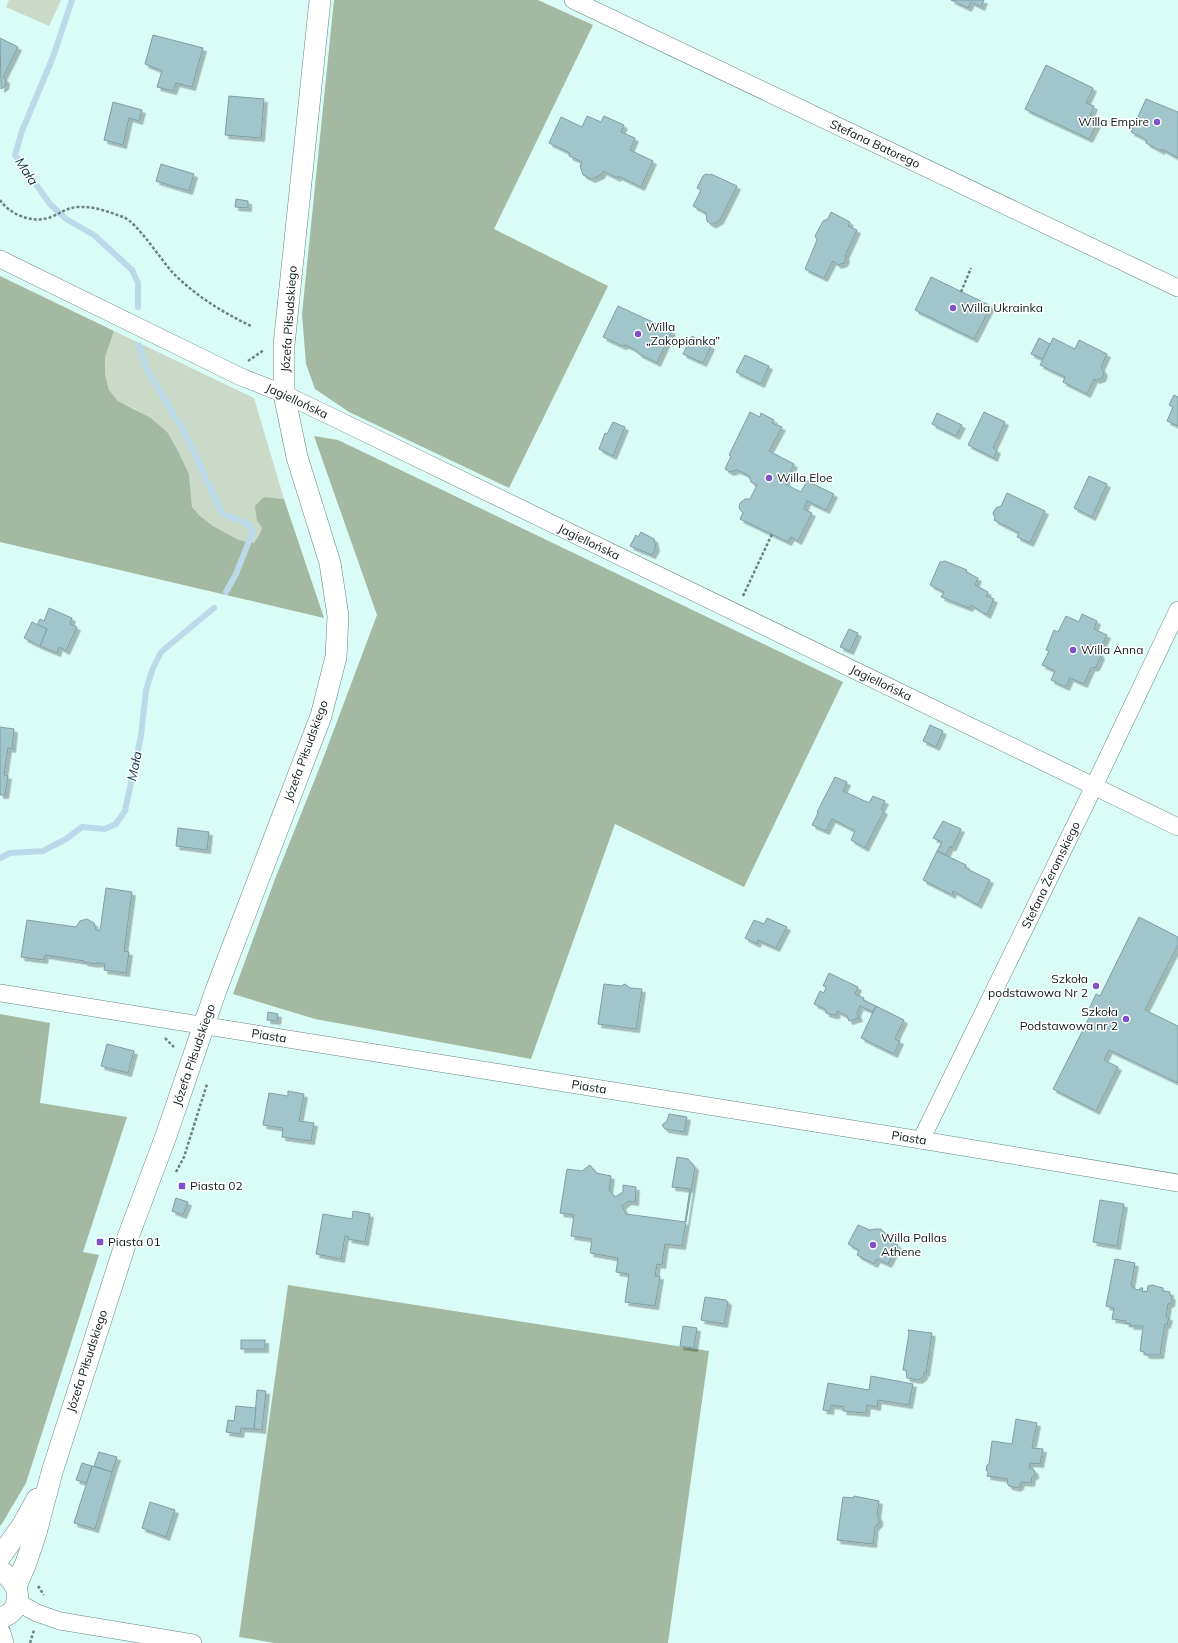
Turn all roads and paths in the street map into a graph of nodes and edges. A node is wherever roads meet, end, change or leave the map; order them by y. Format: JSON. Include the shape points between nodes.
{"nodes":[{"id":1,"x":320,"y":0,"type":"edge"},
{"id":2,"x":573,"y":0,"type":"edge"},
{"id":3,"x":0,"y":200,"type":"edge"},
{"id":4,"x":0,"y":259,"type":"edge"},
{"id":5,"x":971,"y":268,"type":"dead end"},
{"id":6,"x":1178,"y":288,"type":"edge"},
{"id":7,"x":961,"y":292,"type":"dead end"},
{"id":8,"x":251,"y":326,"type":"dead end"},
{"id":9,"x":267,"y":348,"type":"dead end"},
{"id":10,"x":246,"y":363,"type":"dead end"},
{"id":11,"x":284,"y":394,"type":"junction"},
{"id":12,"x":772,"y":534,"type":"dead end"},
{"id":13,"x":742,"y":600,"type":"dead end"},
{"id":14,"x":1178,"y":610,"type":"edge"},
{"id":15,"x":1094,"y":787,"type":"junction"},
{"id":16,"x":1178,"y":826,"type":"edge"},
{"id":17,"x":0,"y":993,"type":"edge"},
{"id":18,"x":204,"y":1025,"type":"junction"},
{"id":19,"x":921,"y":1140,"type":"junction"},
{"id":20,"x":1178,"y":1184,"type":"edge"},
{"id":21,"x":52,"y":1472,"type":"junction"},
{"id":22,"x":0,"y":1557,"type":"edge"},
{"id":23,"x":0,"y":1571,"type":"edge"},
{"id":24,"x":16,"y":1594,"type":"junction"},
{"id":25,"x":0,"y":1618,"type":"edge"},
{"id":26,"x":0,"y":1633,"type":"edge"},
{"id":27,"x":3,"y":1643,"type":"edge"},
{"id":28,"x":193,"y":1643,"type":"edge"}],
"edges":[{"from":1,"to":11,"type":"street","name":"Józefa Piłsudskiego","via":[[284,345]]},
{"from":2,"to":6,"type":"street","name":"Stefana Batorego"},
{"from":3,"to":8,"type":"path","via":[[11,212],[27,218],[50,217],[70,208],[92,206],[126,218],[175,274],[212,305]]},
{"from":4,"to":11,"type":"street","name":"Jagiellońska","via":[[239,376]]},
{"from":5,"to":7,"type":"path"},
{"from":9,"to":10,"type":"path"},
{"from":11,"to":15,"type":"street","name":"Jagiellońska"},
{"from":11,"to":18,"type":"street","name":"Józefa Piłsudskiego","via":[[297,457],[330,563],[338,616],[336,657],[321,716]]},
{"from":12,"to":13,"type":"path"},
{"from":14,"to":15,"type":"street","name":"Stefana Żeromskiego"},
{"from":15,"to":16,"type":"street","name":"Jagiellońska"},
{"from":15,"to":19,"type":"street","name":"Stefana Żeromskiego"},
{"from":17,"to":18,"type":"street","name":"Piasta"},
{"from":18,"to":19,"type":"street","name":"Piasta"},
{"from":18,"to":21,"type":"street","name":"Józefa Piłsudskiego","via":[[125,1245]]},
{"from":19,"to":20,"type":"street","name":"Piasta"},
{"from":21,"to":22,"type":"street","name":"Józefa Piłsudskiego","via":[[22,1526]]},
{"from":21,"to":24,"type":"street","name":"Józefa Piłsudskiego"},
{"from":23,"to":24,"type":"street","via":[[8,1575]]},
{"from":24,"to":25,"type":"street","name":"Józefa Piłsudskiego","via":[[10,1613]]},
{"from":24,"to":28,"type":"street","via":[[37,1612],[60,1621]]},
{"from":26,"to":27,"type":"street"}]}
